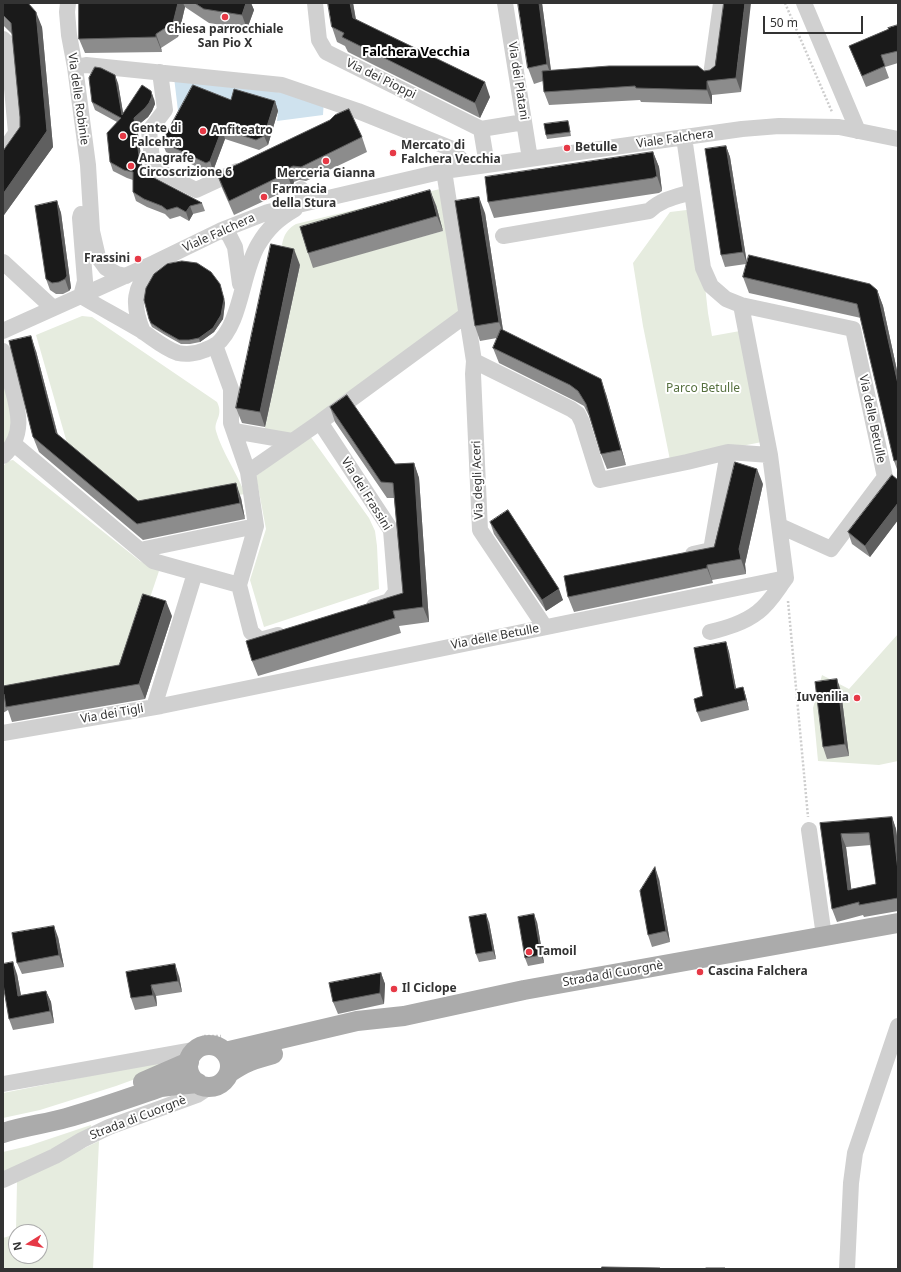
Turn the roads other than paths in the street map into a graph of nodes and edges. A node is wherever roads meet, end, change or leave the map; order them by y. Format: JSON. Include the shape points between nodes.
{"nodes":[{"id":1,"x":68,"y":3,"type":"edge"},
{"id":2,"x":315,"y":3,"type":"edge"},
{"id":3,"x":505,"y":3,"type":"edge"},
{"id":4,"x":721,"y":3,"type":"edge"},
{"id":5,"x":804,"y":3,"type":"edge"},
{"id":6,"x":3,"y":39,"type":"edge"},
{"id":7,"x":74,"y":67,"type":"junction"},
{"id":8,"x":160,"y":72,"type":"junction"},
{"id":9,"x":711,"y":75,"type":"edge"},
{"id":10,"x":345,"y":106,"type":"junction"},
{"id":11,"x":336,"y":119,"type":"edge"},
{"id":12,"x":524,"y":122,"type":"junction"},
{"id":13,"x":481,"y":129,"type":"junction"},
{"id":14,"x":858,"y":131,"type":"junction"},
{"id":15,"x":684,"y":138,"type":"junction"},
{"id":16,"x":898,"y":138,"type":"edge"},
{"id":17,"x":3,"y":152,"type":"edge"},
{"id":18,"x":530,"y":160,"type":"junction"},
{"id":19,"x":250,"y":165,"type":"edge"},
{"id":20,"x":487,"y":165,"type":"junction"},
{"id":21,"x":468,"y":168,"type":"junction"},
{"id":22,"x":444,"y":171,"type":"junction"},
{"id":23,"x":692,"y":192,"type":"junction"},
{"id":24,"x":89,"y":196,"type":"junction"},
{"id":25,"x":302,"y":196,"type":"junction"},
{"id":26,"x":222,"y":230,"type":"junction"},
{"id":27,"x":503,"y":236,"type":"dead end"},
{"id":28,"x":3,"y":262,"type":"edge"},
{"id":29,"x":154,"y":263,"type":"junction"},
{"id":30,"x":126,"y":276,"type":"junction"},
{"id":31,"x":241,"y":292,"type":"junction"},
{"id":32,"x":81,"y":296,"type":"junction"},
{"id":33,"x":742,"y":305,"type":"junction"},
{"id":34,"x":53,"y":308,"type":"junction"},
{"id":35,"x":466,"y":315,"type":"junction"},
{"id":36,"x":3,"y":330,"type":"edge"},
{"id":37,"x":444,"y":331,"type":"junction"},
{"id":38,"x":143,"y":332,"type":"junction"},
{"id":39,"x":470,"y":342,"type":"junction"},
{"id":40,"x":215,"y":345,"type":"junction"},
{"id":41,"x":3,"y":351,"type":"edge"},
{"id":42,"x":474,"y":360,"type":"junction"},
{"id":43,"x":320,"y":422,"type":"junction"},
{"id":44,"x":234,"y":431,"type":"junction"},
{"id":45,"x":292,"y":442,"type":"junction"},
{"id":46,"x":14,"y":444,"type":"junction"},
{"id":47,"x":728,"y":452,"type":"junction"},
{"id":48,"x":770,"y":455,"type":"junction"},
{"id":49,"x":3,"y":456,"type":"edge"},
{"id":50,"x":248,"y":472,"type":"junction"},
{"id":51,"x":256,"y":526,"type":"junction"},
{"id":52,"x":780,"y":526,"type":"junction"},
{"id":53,"x":140,"y":550,"type":"junction"},
{"id":54,"x":680,"y":557,"type":"edge"},
{"id":55,"x":195,"y":573,"type":"junction"},
{"id":56,"x":786,"y":578,"type":"junction"},
{"id":57,"x":239,"y":585,"type":"junction"},
{"id":58,"x":359,"y":611,"type":"edge"},
{"id":59,"x":545,"y":627,"type":"junction"},
{"id":60,"x":291,"y":631,"type":"edge"},
{"id":61,"x":710,"y":632,"type":"dead end"},
{"id":62,"x":154,"y":707,"type":"junction"},
{"id":63,"x":3,"y":733,"type":"edge"},
{"id":64,"x":809,"y":830,"type":"road end"},
{"id":65,"x":898,"y":923,"type":"edge"},
{"id":66,"x":824,"y":936,"type":"junction"},
{"id":67,"x":404,"y":1016,"type":"junction"},
{"id":68,"x":898,"y":1026,"type":"edge"},
{"id":69,"x":225,"y":1052,"type":"junction"},
{"id":70,"x":193,"y":1056,"type":"junction"},
{"id":71,"x":229,"y":1073,"type":"junction"},
{"id":72,"x":3,"y":1084,"type":"edge"},
{"id":73,"x":203,"y":1085,"type":"junction"},
{"id":74,"x":11,"y":1130,"type":"edge"},
{"id":75,"x":3,"y":1180,"type":"edge"},
{"id":76,"x":847,"y":1269,"type":"edge"}],
"edges":[{"from":1,"to":7,"type":"street","name":"Via delle Robinie"},
{"from":2,"to":13,"type":"street","name":"Via dei Pioppi","via":[[319,40],[326,52]]},
{"from":3,"to":12,"type":"street","name":"Via dei Platani"},
{"from":4,"to":9,"type":"street"},
{"from":5,"to":14,"type":"street"},
{"from":6,"to":17,"type":"street","via":[[8,44],[16,133]]},
{"from":7,"to":8,"type":"street","via":[[86,65]]},
{"from":7,"to":24,"type":"street","name":"Via delle Robinie","via":[[88,165]]},
{"from":8,"to":10,"type":"street","via":[[282,85]]},
{"from":8,"to":19,"type":"street","via":[[165,110],[150,131],[154,168],[196,190]]},
{"from":10,"to":11,"type":"street"},
{"from":10,"to":21,"type":"street","via":[[450,148]]},
{"from":12,"to":13,"type":"street"},
{"from":12,"to":18,"type":"street","name":"Via dei Platani"},
{"from":13,"to":20,"type":"street"},
{"from":14,"to":15,"type":"street","name":"Viale Falchera","via":[[839,127],[779,126]]},
{"from":14,"to":16,"type":"street","name":"Viale Falchera"},
{"from":15,"to":18,"type":"street","name":"Viale Falchera"},
{"from":15,"to":23,"type":"street","name":"Via delle Betulle"},
{"from":18,"to":20,"type":"street","name":"Viale Falchera"},
{"from":20,"to":21,"type":"street","name":"Viale Falchera"},
{"from":21,"to":22,"type":"street","name":"Viale Falchera"},
{"from":22,"to":25,"type":"street","name":"Viale Falchera"},
{"from":22,"to":35,"type":"street","name":"Via degli Aceri"},
{"from":23,"to":27,"type":"street","via":[[666,200],[649,211]]},
{"from":23,"to":33,"type":"street","name":"Via delle Betulle","via":[[703,268],[711,286],[726,299]]},
{"from":24,"to":30,"type":"street","name":"Via delle Robinie","via":[[92,231],[98,257],[106,268]]},
{"from":24,"to":32,"type":"street","name":"Via delle Robinie","via":[[80,218],[85,278]]},
{"from":25,"to":26,"type":"street","name":"Viale Falchera"},
{"from":25,"to":31,"type":"street","via":[[268,230],[258,245]]},
{"from":26,"to":29,"type":"street","name":"Viale Falchera"},
{"from":26,"to":31,"type":"street","via":[[235,247]]},
{"from":28,"to":34,"type":"street"},
{"from":29,"to":30,"type":"street","name":"Viale Falchera"},
{"from":29,"to":38,"type":"street","via":[[142,278],[138,289],[136,307]]},
{"from":30,"to":32,"type":"street","name":"Viale Falchera"},
{"from":31,"to":40,"type":"street","via":[[227,333]]},
{"from":32,"to":34,"type":"street","name":"Viale Falchera"},
{"from":32,"to":38,"type":"street"},
{"from":33,"to":48,"type":"street"},
{"from":33,"to":52,"type":"street","name":"Via delle Betulle","via":[[853,329],[885,477],[831,550]]},
{"from":34,"to":36,"type":"street","name":"Viale Falchera"},
{"from":35,"to":37,"type":"street"},
{"from":35,"to":39,"type":"street","name":"Via degli Aceri"},
{"from":37,"to":39,"type":"street"},
{"from":37,"to":43,"type":"street"},
{"from":38,"to":40,"type":"street","via":[[163,346],[180,353],[198,353]]},
{"from":39,"to":42,"type":"street","name":"Via degli Aceri"},
{"from":40,"to":44,"type":"street","via":[[231,389],[231,423]]},
{"from":41,"to":46,"type":"street","via":[[18,409],[18,432]]},
{"from":42,"to":47,"type":"street","via":[[578,414],[600,480]]},
{"from":42,"to":59,"type":"street","name":"Via degli Aceri","via":[[480,530]]},
{"from":43,"to":45,"type":"street"},
{"from":43,"to":58,"type":"street","name":"Via dei Frassini","via":[[391,530],[396,592],[389,602]]},
{"from":44,"to":45,"type":"street"},
{"from":44,"to":50,"type":"street"},
{"from":45,"to":50,"type":"street"},
{"from":46,"to":49,"type":"street"},
{"from":46,"to":53,"type":"street"},
{"from":47,"to":48,"type":"street"},
{"from":47,"to":54,"type":"street","via":[[711,550]]},
{"from":48,"to":52,"type":"street"},
{"from":50,"to":51,"type":"street"},
{"from":51,"to":53,"type":"street"},
{"from":51,"to":57,"type":"street"},
{"from":52,"to":56,"type":"street"},
{"from":53,"to":55,"type":"street","via":[[153,561]]},
{"from":55,"to":57,"type":"street"},
{"from":55,"to":62,"type":"street","name":"Via dei Tigli"},
{"from":56,"to":59,"type":"street","name":"Via delle Betulle"},
{"from":56,"to":61,"type":"street","via":[[758,612],[734,626]]},
{"from":57,"to":60,"type":"street","via":[[251,632],[260,640]]},
{"from":59,"to":62,"type":"street","name":"Via delle Betulle"},
{"from":62,"to":63,"type":"street","name":"Via dei Tigli"},
{"from":64,"to":66,"type":"street"},
{"from":65,"to":66,"type":"main road","name":"Strada di Cuorgnè"},
{"from":66,"to":67,"type":"main road","name":"Strada di Cuorgnè","via":[[524,990]]},
{"from":67,"to":69,"type":"main road","name":"Strada di Cuorgnè","via":[[357,1021]]},
{"from":67,"to":71,"type":"main road","name":"Strada di Cuorgnè","via":[[358,1032],[253,1059]]},
{"from":68,"to":76,"type":"street","via":[[855,1152]]},
{"from":69,"to":70,"type":"main road","via":[[219,1048],[205,1046]]},
{"from":69,"to":71,"type":"main road","via":[[230,1062]]},
{"from":70,"to":72,"type":"street"},
{"from":70,"to":73,"type":"main road","via":[[189,1068],[191,1077]]},
{"from":70,"to":74,"type":"main road","name":"Strada di Cuorgnè","via":[[163,1074],[39,1116]]},
{"from":71,"to":73,"type":"main road","via":[[221,1084],[214,1087]]},
{"from":73,"to":74,"type":"main road","name":"Strada di Cuorgnè","via":[[161,1088],[68,1118]]},
{"from":73,"to":75,"type":"street","name":"Strada di Cuorgnè","via":[[197,1095],[109,1127]]}]}
